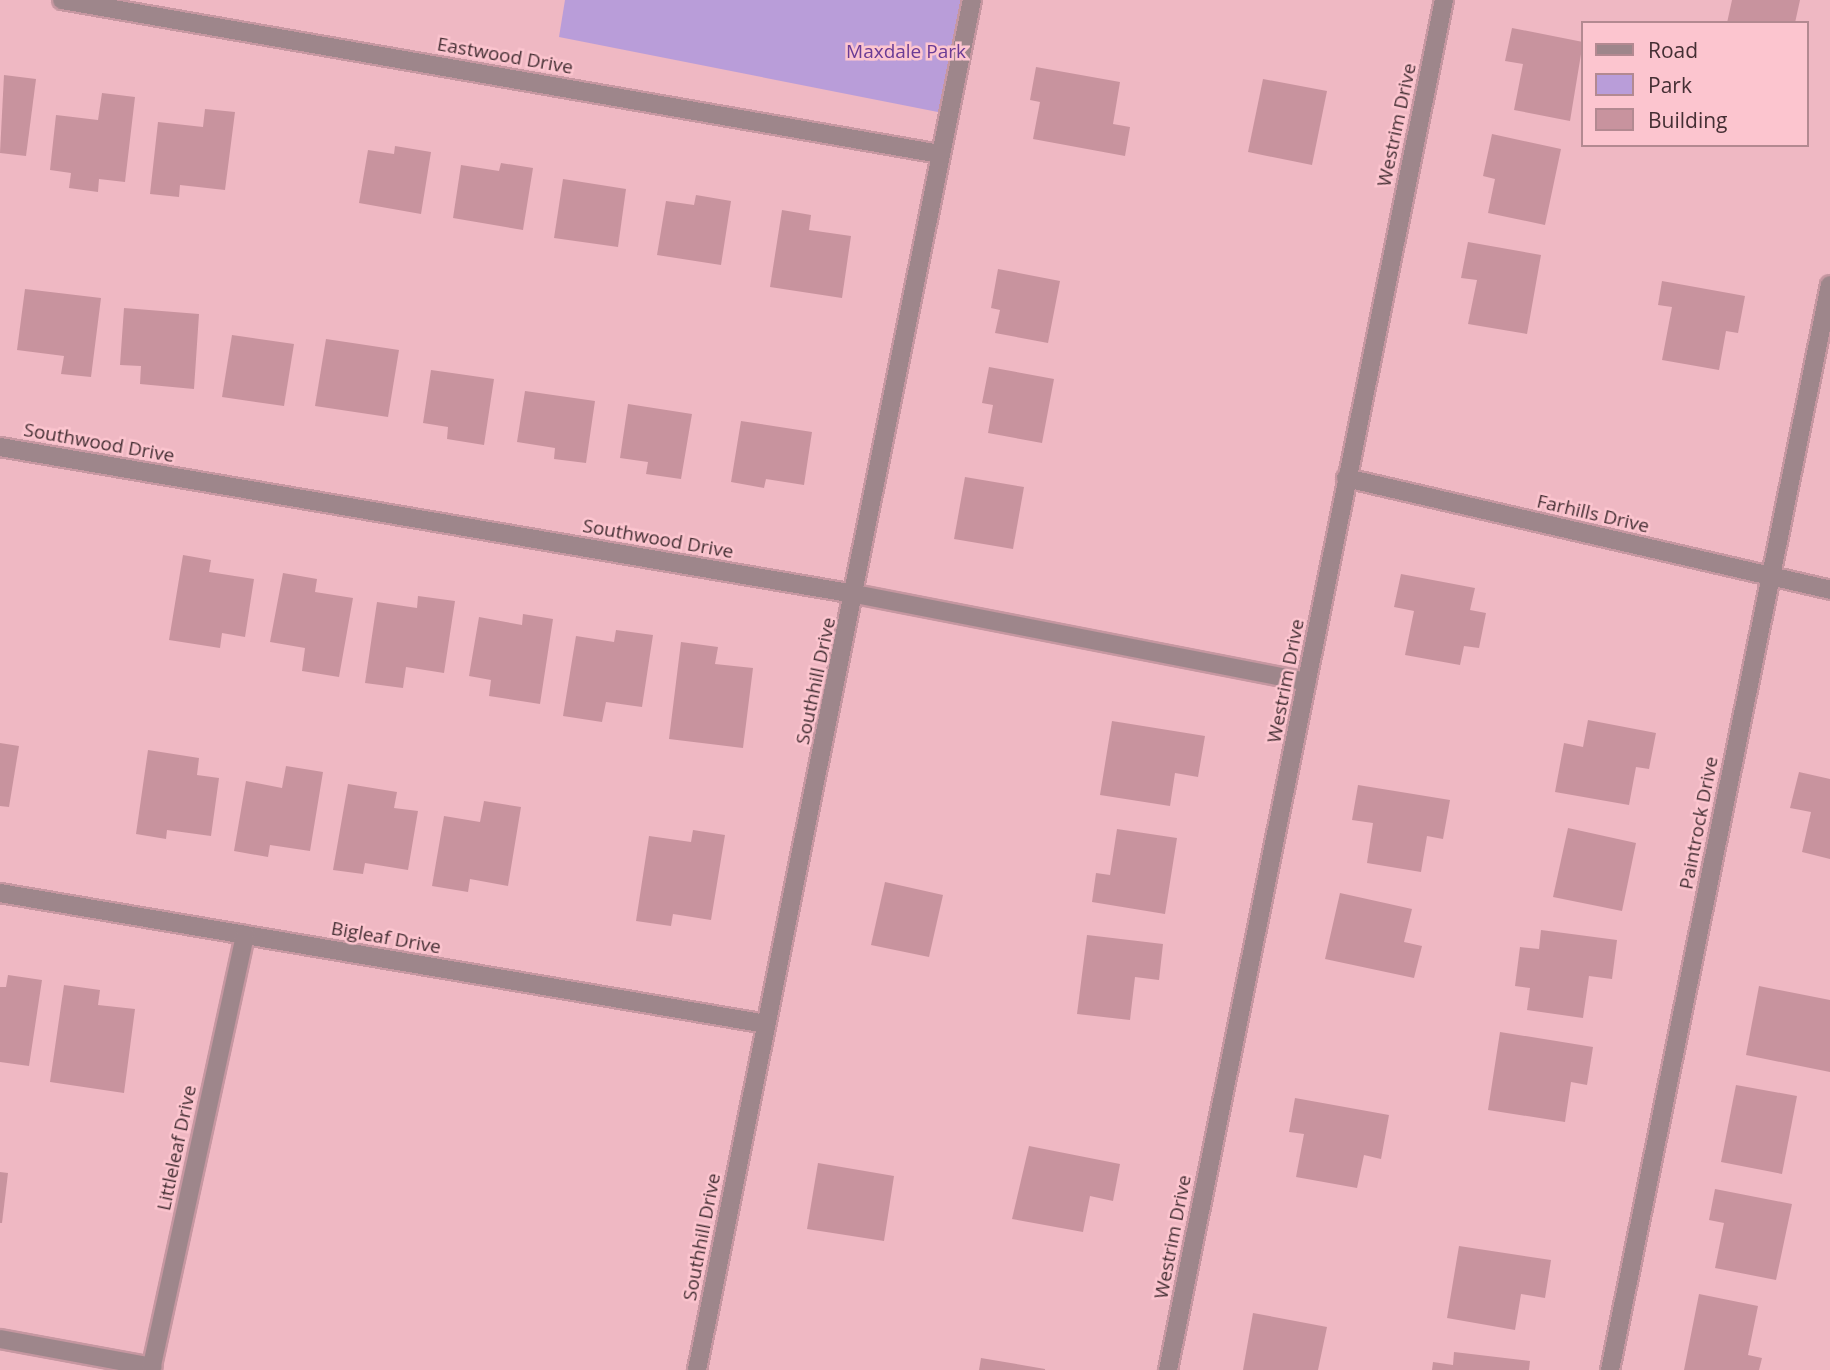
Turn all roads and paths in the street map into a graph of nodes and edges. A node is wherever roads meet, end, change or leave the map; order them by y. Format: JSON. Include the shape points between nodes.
{"nodes":[{"id":1,"x":62,"y":0,"type":"edge"},
{"id":2,"x":972,"y":0,"type":"edge"},
{"id":3,"x":1444,"y":0,"type":"edge"},
{"id":4,"x":940,"y":153,"type":"junction"},
{"id":5,"x":1830,"y":285,"type":"edge"},
{"id":6,"x":0,"y":447,"type":"edge"},
{"id":7,"x":1346,"y":478,"type":"junction"},
{"id":8,"x":1771,"y":577,"type":"junction"},
{"id":9,"x":1830,"y":590,"type":"edge"},
{"id":10,"x":855,"y":594,"type":"junction"},
{"id":11,"x":1307,"y":682,"type":"junction"},
{"id":12,"x":0,"y":893,"type":"edge"},
{"id":13,"x":245,"y":935,"type":"junction"},
{"id":14,"x":766,"y":1024,"type":"junction"},
{"id":15,"x":0,"y":1339,"type":"edge"},
{"id":16,"x":151,"y":1368,"type":"edge"},
{"id":17,"x":697,"y":1370,"type":"edge"},
{"id":18,"x":1168,"y":1370,"type":"edge"},
{"id":19,"x":1610,"y":1370,"type":"edge"}],
"edges":[{"from":1,"to":4,"type":"street","name":"Eastwood Drive"},
{"from":2,"to":4,"type":"street","name":"Southhill Drive"},
{"from":3,"to":7,"type":"street","name":"Westrim Drive"},
{"from":4,"to":10,"type":"street","name":"Southhill Drive"},
{"from":5,"to":8,"type":"street","name":"Paintrock Drive"},
{"from":6,"to":10,"type":"street","name":"Southwood Drive"},
{"from":7,"to":8,"type":"street","name":"Farhills Drive"},
{"from":7,"to":11,"type":"street","name":"Westrim Drive"},
{"from":8,"to":9,"type":"street","name":"Farhills Drive"},
{"from":8,"to":19,"type":"street","name":"Paintrock Drive"},
{"from":10,"to":11,"type":"street","name":"Southwood Drive"},
{"from":10,"to":14,"type":"street","name":"Southhill Drive"},
{"from":11,"to":18,"type":"street","name":"Westrim Drive"},
{"from":12,"to":13,"type":"street","name":"Bigleaf Drive"},
{"from":13,"to":14,"type":"street","name":"Bigleaf Drive"},
{"from":13,"to":16,"type":"street","name":"Littleleaf Drive"},
{"from":14,"to":17,"type":"street","name":"Southhill Drive"},
{"from":15,"to":16,"type":"street"}]}
